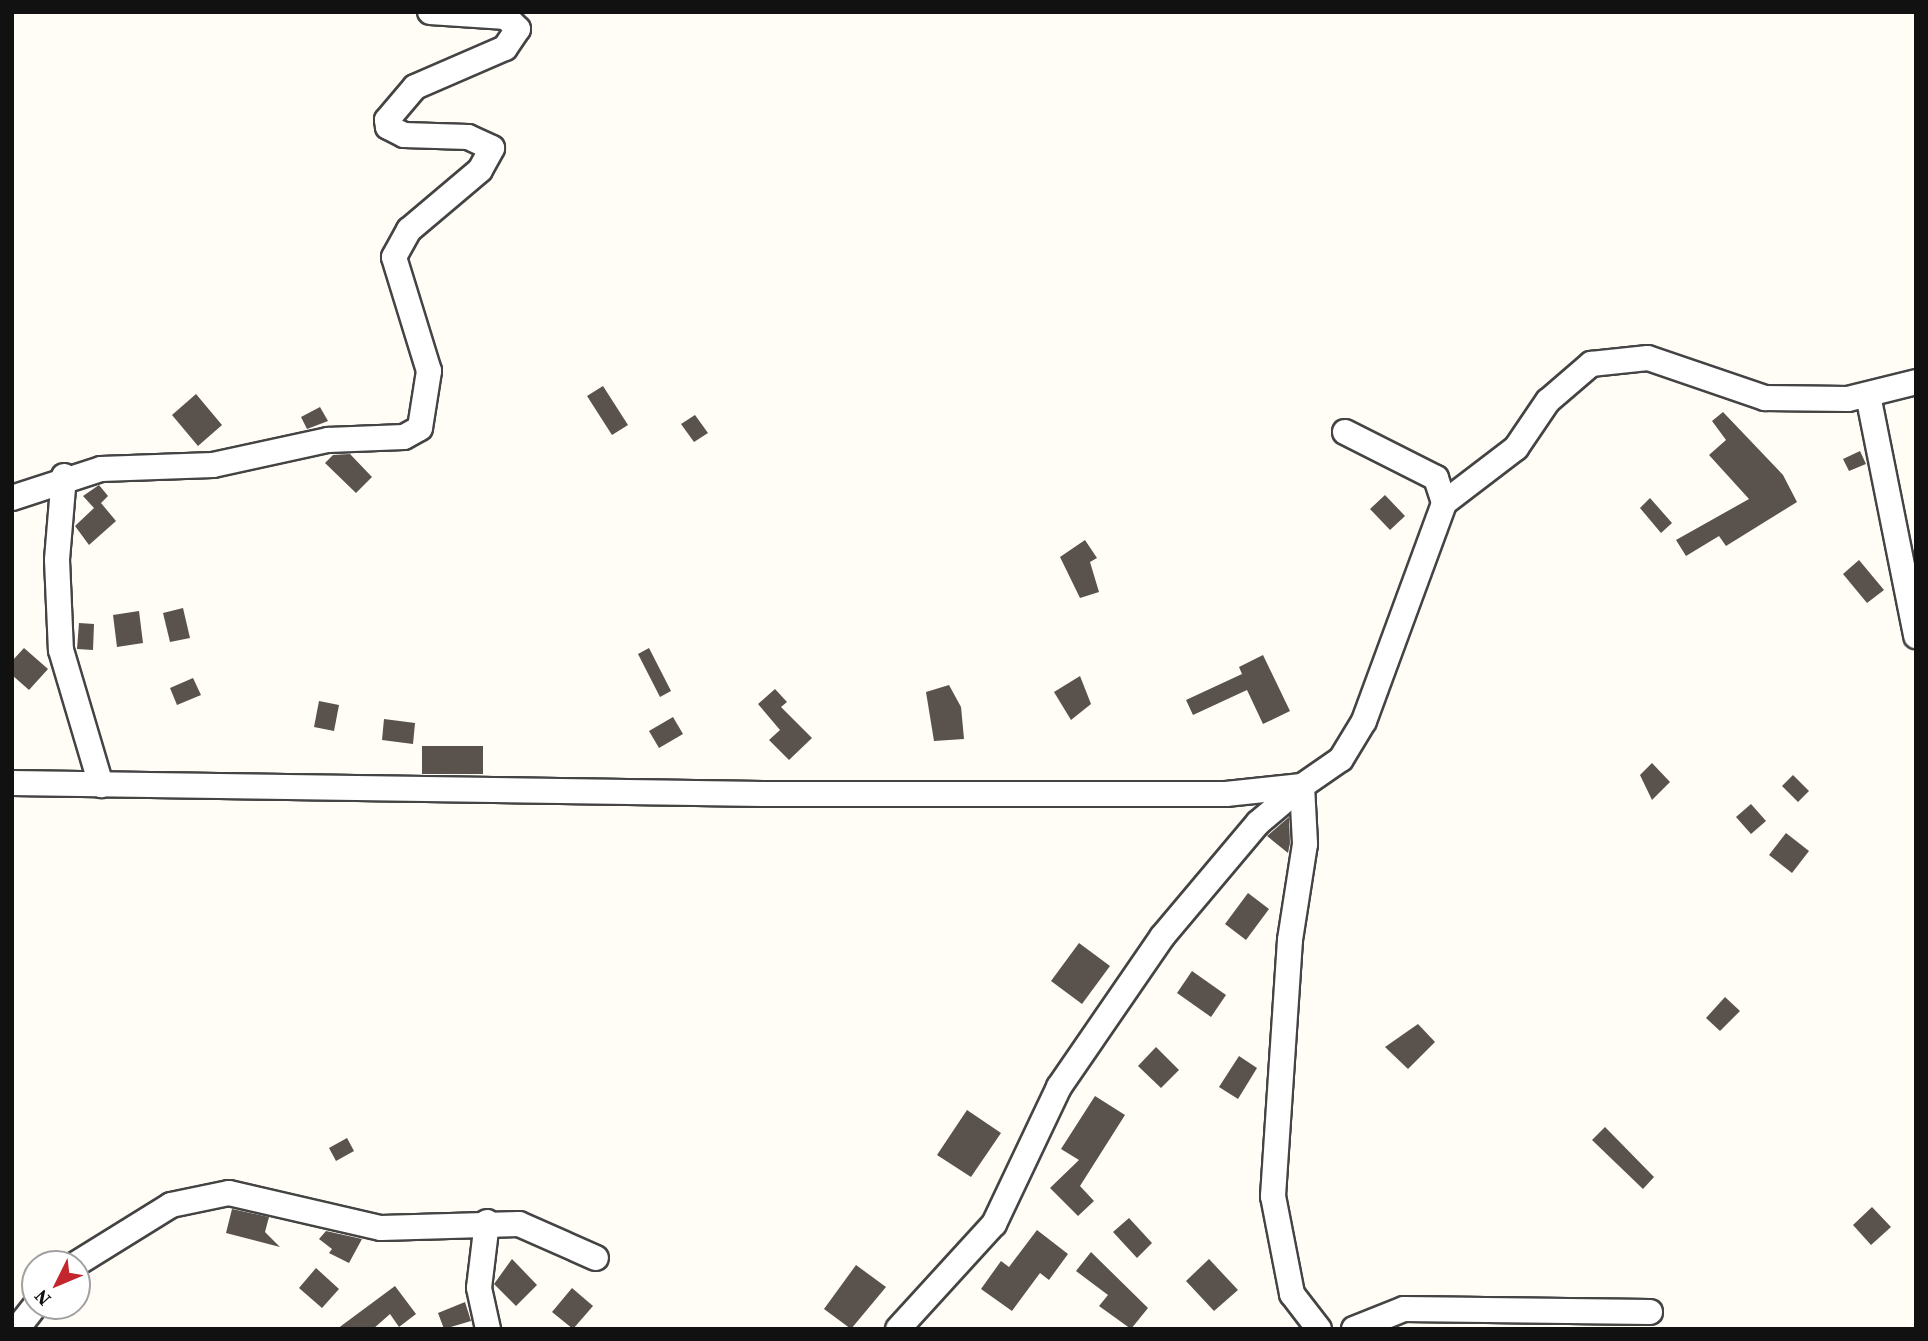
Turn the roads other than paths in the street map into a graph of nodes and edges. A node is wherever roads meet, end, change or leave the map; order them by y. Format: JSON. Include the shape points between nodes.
{"nodes":[{"id":1,"x":430,"y":12,"type":"edge"},
{"id":2,"x":1916,"y":382,"type":"edge"},
{"id":3,"x":1868,"y":395,"type":"junction"},
{"id":4,"x":1345,"y":432,"type":"dead end"},
{"id":5,"x":64,"y":476,"type":"junction"},
{"id":6,"x":12,"y":498,"type":"edge"},
{"id":7,"x":1444,"y":503,"type":"junction"},
{"id":8,"x":1916,"y":636,"type":"edge"},
{"id":9,"x":12,"y":783,"type":"edge"},
{"id":10,"x":101,"y":785,"type":"junction"},
{"id":11,"x":1302,"y":786,"type":"junction"},
{"id":12,"x":487,"y":1222,"type":"junction"},
{"id":13,"x":91,"y":1255,"type":"edge"},
{"id":14,"x":596,"y":1258,"type":"dead end"},
{"id":15,"x":1650,"y":1312,"type":"dead end"},
{"id":16,"x":488,"y":1329,"type":"edge"},
{"id":17,"x":898,"y":1329,"type":"edge"},
{"id":18,"x":1319,"y":1329,"type":"edge"},
{"id":19,"x":1354,"y":1329,"type":"edge"}],
"edges":[{"from":1,"to":5,"type":"street","via":[[506,18],[519,29],[505,48],[415,87],[387,120],[388,127],[404,135],[468,137],[492,148],[480,170],[409,230],[394,257],[429,371],[420,428],[404,437],[328,440],[213,465]]},
{"from":2,"to":3,"type":"street"},
{"from":3,"to":7,"type":"street","via":[[1765,398],[1648,358],[1591,364],[1548,401],[1516,448]]},
{"from":3,"to":8,"type":"street"},
{"from":4,"to":7,"type":"street","via":[[1436,478]]},
{"from":5,"to":6,"type":"street"},
{"from":5,"to":10,"type":"street","via":[[57,561],[61,650]]},
{"from":7,"to":11,"type":"street","via":[[1364,721],[1341,760]]},
{"from":9,"to":10,"type":"street"},
{"from":10,"to":11,"type":"street","via":[[763,794],[1226,794]]},
{"from":11,"to":17,"type":"street","via":[[1258,823],[1162,937],[1059,1087],[993,1224]]},
{"from":11,"to":18,"type":"street","via":[[1305,844],[1290,940],[1273,1196],[1292,1294]]},
{"from":12,"to":13,"type":"street","via":[[381,1228],[229,1193],[171,1205]]},
{"from":12,"to":14,"type":"street","via":[[519,1224]]},
{"from":12,"to":16,"type":"street","via":[[479,1288]]},
{"from":15,"to":19,"type":"street","via":[[1405,1309]]}]}
